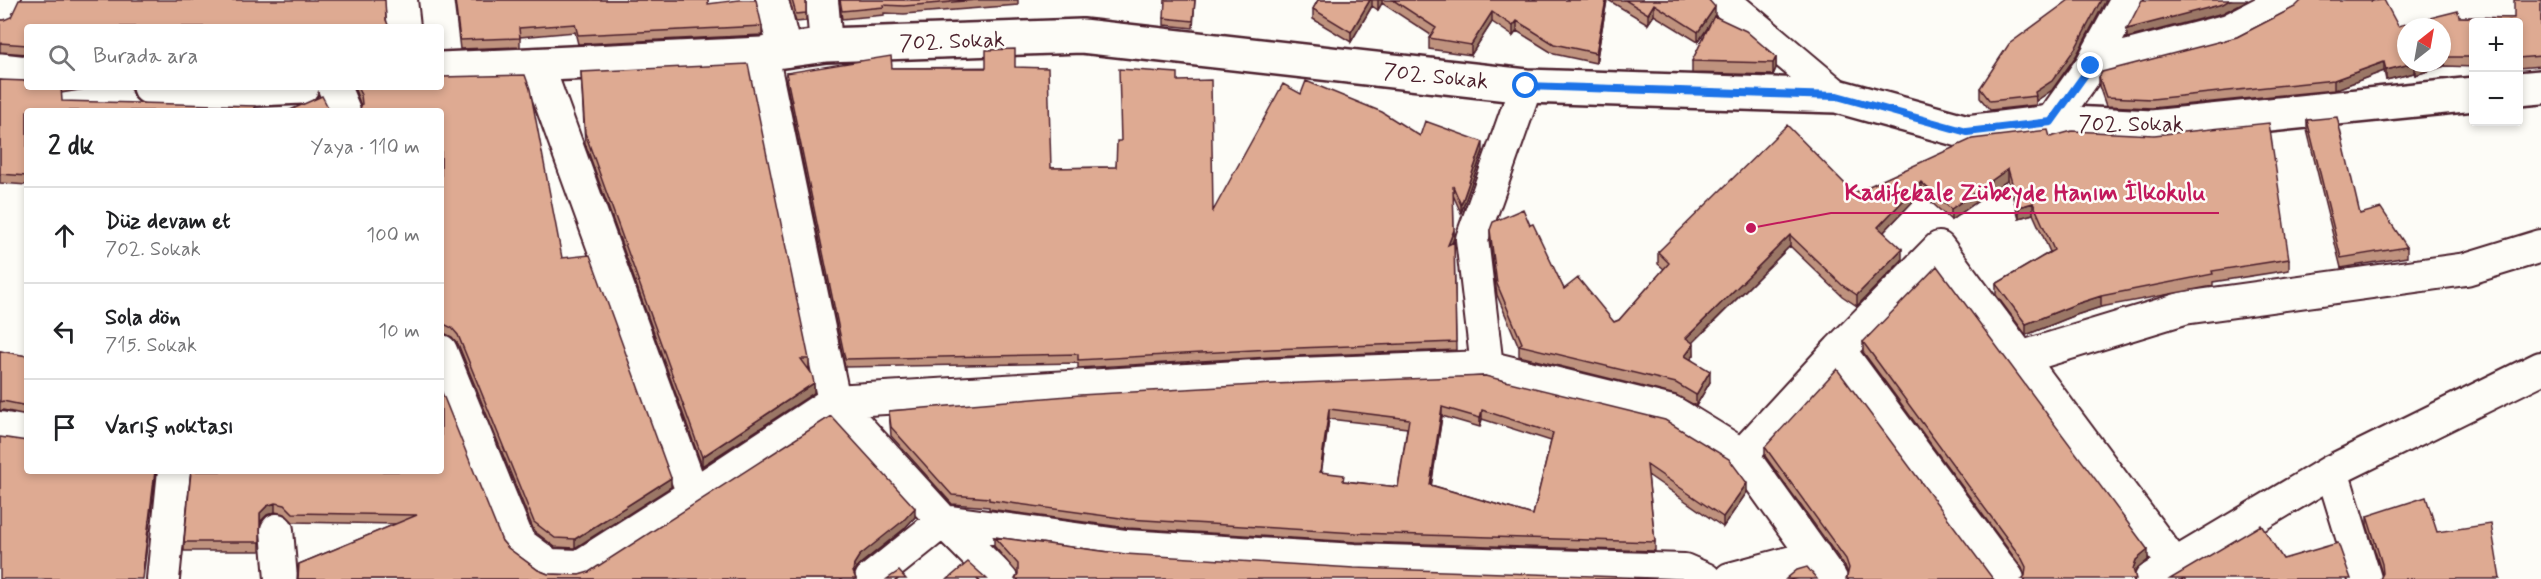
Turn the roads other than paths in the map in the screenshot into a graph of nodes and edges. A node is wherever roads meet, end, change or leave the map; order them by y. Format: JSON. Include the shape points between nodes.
{"nodes":[{"id":1,"x":4,"y":0,"type":"edge"},
{"id":2,"x":401,"y":0,"type":"edge"},
{"id":3,"x":772,"y":0,"type":"edge"},
{"id":4,"x":822,"y":0,"type":"edge"},
{"id":5,"x":1723,"y":0,"type":"edge"},
{"id":6,"x":2127,"y":0,"type":"edge"},
{"id":7,"x":2287,"y":0,"type":"edge"},
{"id":8,"x":0,"y":12,"type":"edge"},
{"id":9,"x":404,"y":24,"type":"edge"},
{"id":10,"x":826,"y":45,"type":"junction"},
{"id":11,"x":774,"y":53,"type":"junction"},
{"id":12,"x":537,"y":64,"type":"junction"},
{"id":13,"x":2091,"y":66,"type":"junction"},
{"id":14,"x":444,"y":69,"type":"edge"},
{"id":15,"x":0,"y":70,"type":"edge"},
{"id":16,"x":24,"y":74,"type":"edge"},
{"id":17,"x":1526,"y":86,"type":"junction"},
{"id":18,"x":2541,"y":87,"type":"edge"},
{"id":19,"x":2523,"y":89,"type":"edge"},
{"id":20,"x":158,"y":90,"type":"edge"},
{"id":21,"x":278,"y":90,"type":"edge"},
{"id":22,"x":335,"y":90,"type":"edge"},
{"id":23,"x":2469,"y":95,"type":"edge"},
{"id":24,"x":1837,"y":96,"type":"junction"},
{"id":25,"x":192,"y":101,"type":"edge"},
{"id":26,"x":343,"y":108,"type":"edge"},
{"id":27,"x":2051,"y":122,"type":"junction"},
{"id":28,"x":2541,"y":246,"type":"edge"},
{"id":29,"x":1839,"y":350,"type":"junction"},
{"id":30,"x":444,"y":358,"type":"edge"},
{"id":31,"x":2020,"y":358,"type":"junction"},
{"id":32,"x":1487,"y":367,"type":"junction"},
{"id":33,"x":2541,"y":369,"type":"edge"},
{"id":34,"x":834,"y":400,"type":"junction"},
{"id":35,"x":0,"y":428,"type":"edge"},
{"id":36,"x":24,"y":432,"type":"edge"},
{"id":37,"x":1742,"y":455,"type":"junction"},
{"id":38,"x":2332,"y":471,"type":"junction"},
{"id":39,"x":174,"y":474,"type":"edge"},
{"id":40,"x":693,"y":494,"type":"junction"},
{"id":41,"x":943,"y":521,"type":"junction"},
{"id":42,"x":277,"y":530,"type":"dead end"},
{"id":43,"x":1823,"y":567,"type":"edge"},
{"id":44,"x":2162,"y":572,"type":"edge"},
{"id":45,"x":163,"y":579,"type":"edge"},
{"id":46,"x":281,"y":579,"type":"edge"},
{"id":47,"x":871,"y":579,"type":"edge"},
{"id":48,"x":1001,"y":579,"type":"edge"},
{"id":49,"x":1704,"y":579,"type":"edge"},
{"id":50,"x":1730,"y":579,"type":"edge"},
{"id":51,"x":2008,"y":579,"type":"edge"},
{"id":52,"x":2365,"y":579,"type":"edge"}],
"edges":[{"from":1,"to":8,"type":"street"},
{"from":2,"to":9,"type":"street"},
{"from":3,"to":11,"type":"street"},
{"from":4,"to":10,"type":"street"},
{"from":5,"to":24,"type":"street"},
{"from":6,"to":13,"type":"street"},
{"from":7,"to":13,"type":"street","via":[[2229,30]]},
{"from":10,"to":11,"type":"street","name":"702. Sokak"},
{"from":10,"to":17,"type":"street","name":"702. Sokak","via":[[1082,36]]},
{"from":11,"to":12,"type":"street","name":"702. Sokak"},
{"from":11,"to":34,"type":"street"},
{"from":12,"to":14,"type":"street","name":"702. Sokak"},
{"from":12,"to":40,"type":"street"},
{"from":13,"to":27,"type":"street"},
{"from":15,"to":16,"type":"street"},
{"from":17,"to":24,"type":"street","name":"702. Sokak"},
{"from":17,"to":32,"type":"street","via":[[1472,239]]},
{"from":18,"to":19,"type":"street"},
{"from":20,"to":25,"type":"street"},
{"from":21,"to":25,"type":"street"},
{"from":22,"to":26,"type":"street"},
{"from":23,"to":27,"type":"street","name":"702. Sokak","via":[[2152,127]]},
{"from":24,"to":27,"type":"street","name":"702. Sokak","via":[[1967,132]]},
{"from":28,"to":31,"type":"street","via":[[2466,269],[2184,308]]},
{"from":29,"to":31,"type":"street","via":[[1939,248]]},
{"from":29,"to":37,"type":"street"},
{"from":29,"to":51,"type":"street"},
{"from":30,"to":40,"type":"street","via":[[519,543],[549,565],[580,566]]},
{"from":31,"to":44,"type":"street"},
{"from":32,"to":34,"type":"street","via":[[1260,375]]},
{"from":32,"to":37,"type":"street","via":[[1672,412]]},
{"from":33,"to":38,"type":"street"},
{"from":34,"to":40,"type":"street"},
{"from":34,"to":41,"type":"street"},
{"from":35,"to":36,"type":"street"},
{"from":37,"to":43,"type":"street"},
{"from":38,"to":44,"type":"street"},
{"from":38,"to":52,"type":"street"},
{"from":39,"to":45,"type":"street"},
{"from":41,"to":47,"type":"street"},
{"from":41,"to":48,"type":"street"},
{"from":41,"to":49,"type":"street","via":[[1126,546],[1354,560],[1684,570]]},
{"from":42,"to":46,"type":"street"},
{"from":43,"to":50,"type":"street"}]}
